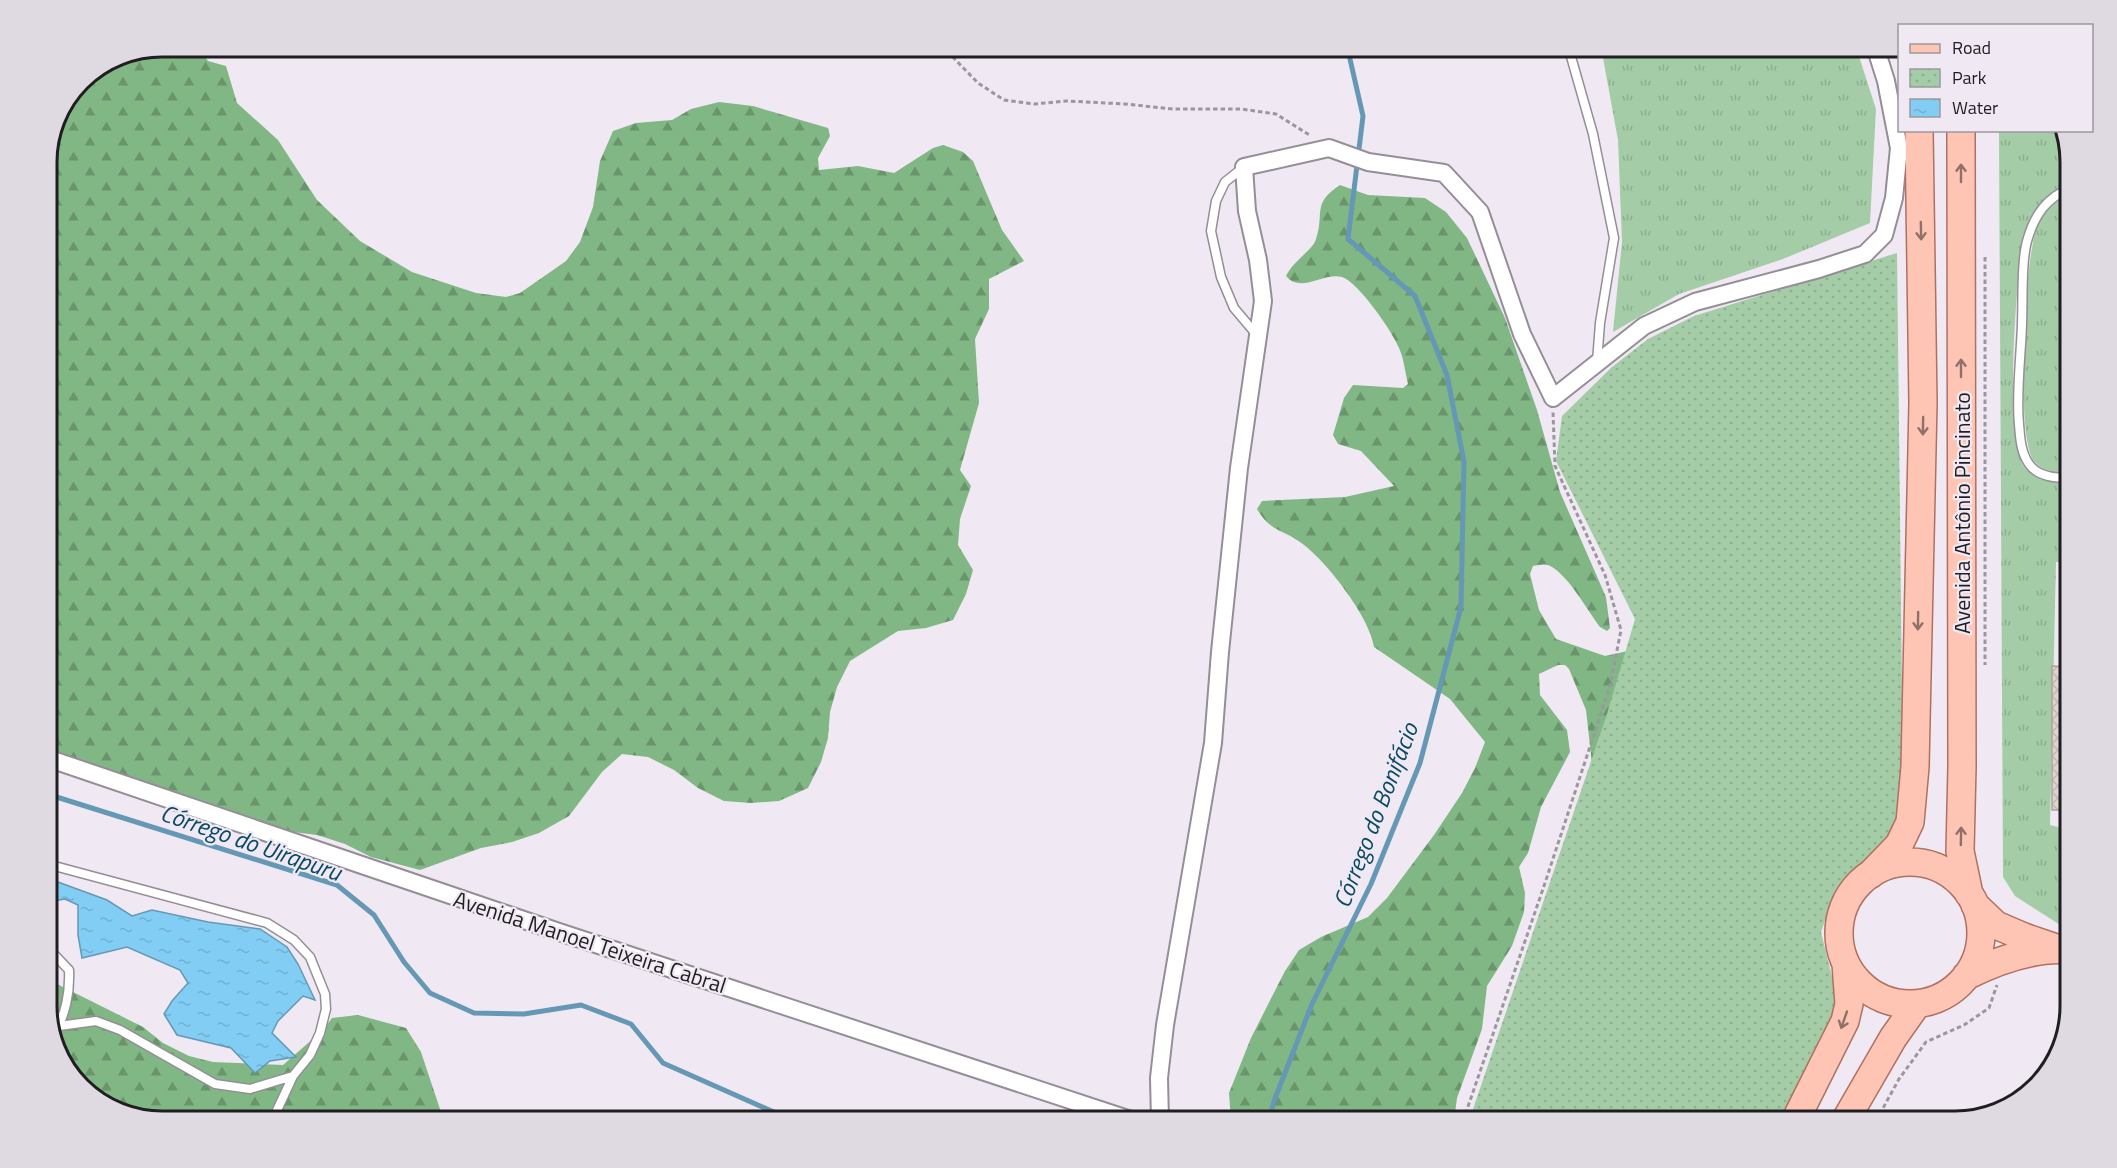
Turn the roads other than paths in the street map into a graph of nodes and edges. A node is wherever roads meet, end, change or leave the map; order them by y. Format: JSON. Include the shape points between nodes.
{"nodes":[{"id":1,"x":1571,"y":57,"type":"edge"},
{"id":2,"x":1878,"y":57,"type":"edge"},
{"id":3,"x":1919,"y":132,"type":"edge"},
{"id":4,"x":1961,"y":132,"type":"edge"},
{"id":5,"x":1244,"y":166,"type":"junction"},
{"id":6,"x":2060,"y":192,"type":"edge"},
{"id":7,"x":1258,"y":336,"type":"junction"},
{"id":8,"x":1597,"y":362,"type":"junction"},
{"id":9,"x":2060,"y":478,"type":"edge"},
{"id":10,"x":57,"y":761,"type":"edge"},
{"id":11,"x":57,"y":867,"type":"edge"},
{"id":12,"x":1871,"y":874,"type":"junction"},
{"id":13,"x":1972,"y":899,"type":"junction"},
{"id":14,"x":2060,"y":948,"type":"edge"},
{"id":15,"x":2060,"y":950,"type":"edge"},
{"id":16,"x":57,"y":957,"type":"edge"},
{"id":17,"x":1845,"y":963,"type":"junction"},
{"id":18,"x":1966,"y":976,"type":"junction"},
{"id":19,"x":1917,"y":1004,"type":"junction"},
{"id":20,"x":59,"y":1026,"type":"joint"},
{"id":21,"x":293,"y":1076,"type":"junction"},
{"id":22,"x":277,"y":1111,"type":"edge"},
{"id":23,"x":1101,"y":1111,"type":"edge"},
{"id":24,"x":1160,"y":1111,"type":"edge"},
{"id":25,"x":1800,"y":1111,"type":"edge"},
{"id":26,"x":1851,"y":1111,"type":"edge"}],
"edges":[{"from":1,"to":8,"type":"lane","via":[[1593,134],[1614,238]]},
{"from":2,"to":8,"type":"street","via":[[1899,148],[1884,235],[1865,254],[1695,302],[1644,326]]},
{"from":3,"to":12,"type":"main road","name":"Avenida Antônio Pincinato","one_way":true,"via":[[1923,403],[1915,767],[1910,822],[1899,845]]},
{"from":13,"to":4,"type":"main road","name":"Avenida Antônio Pincinato","one_way":true,"via":[[1960,851]]},
{"from":5,"to":7,"type":"street","via":[[1263,301]]},
{"from":5,"to":7,"type":"lane","via":[[1225,182],[1216,201],[1211,231],[1221,277],[1234,308]]},
{"from":5,"to":8,"type":"street","via":[[1329,148],[1368,162],[1444,173],[1480,212],[1522,334],[1552,398]]},
{"from":6,"to":9,"type":"lane","via":[[2044,204],[2027,240],[2019,422],[2022,447],[2030,465],[2043,475]]},
{"from":7,"to":24,"type":"street","via":[[1239,468],[1214,743],[1165,1025]]},
{"from":10,"to":23,"type":"street","name":"Avenida Manoel Teixeira Cabral"},
{"from":11,"to":21,"type":"lane","via":[[267,923],[294,940],[310,957],[325,994],[326,1009],[310,1055]]},
{"from":12,"to":13,"type":"main road","name":"Avenida Antônio Pincinato","via":[[1892,864],[1913,862],[1935,867],[1954,877]]},
{"from":12,"to":17,"type":"main road","name":"Avenida Antônio Pincinato","via":[[1845,904],[1840,923]]},
{"from":13,"to":14,"type":"main road","via":[[1996,924]]},
{"from":13,"to":18,"type":"main road","name":"Avenida Antônio Pincinato","via":[[1980,923],[1980,941]]},
{"from":15,"to":18,"type":"main road","via":[[2007,958]]},
{"from":16,"to":20,"type":"lane","via":[[69,970],[70,986]]},
{"from":17,"to":19,"type":"main road","name":"Avenida Antônio Pincinato","via":[[1857,981],[1875,995],[1895,1003]]},
{"from":17,"to":25,"type":"main road","name":"Avenida Antônio Pincinato","one_way":true,"via":[[1849,1004],[1845,1021]]},
{"from":18,"to":19,"type":"main road","name":"Avenida Antônio Pincinato","via":[[1936,999]]},
{"from":19,"to":26,"type":"main road"},
{"from":20,"to":21,"type":"lane","via":[[96,1021],[120,1030],[215,1084],[250,1089]]},
{"from":21,"to":22,"type":"lane"}]}
